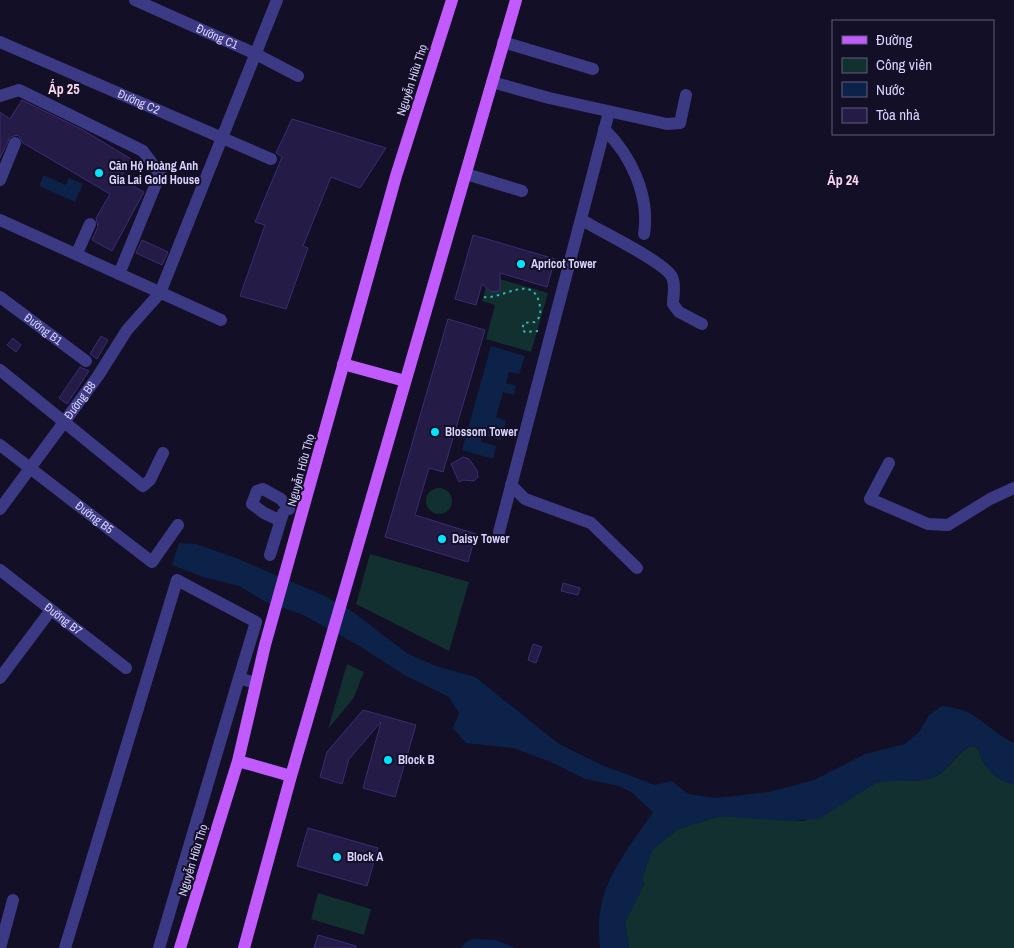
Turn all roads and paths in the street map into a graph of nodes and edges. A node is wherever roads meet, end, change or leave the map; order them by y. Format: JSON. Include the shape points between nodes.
{"nodes":[{"id":1,"x":135,"y":0,"type":"edge"},
{"id":2,"x":277,"y":0,"type":"edge"},
{"id":3,"x":452,"y":0,"type":"edge"},
{"id":4,"x":516,"y":0,"type":"edge"},
{"id":5,"x":503,"y":42,"type":"junction"},
{"id":6,"x":3,"y":43,"type":"edge"},
{"id":7,"x":256,"y":54,"type":"junction"},
{"id":8,"x":593,"y":70,"type":"dead end"},
{"id":9,"x":298,"y":76,"type":"dead end"},
{"id":10,"x":492,"y":82,"type":"junction"},
{"id":11,"x":686,"y":95,"type":"dead end"},
{"id":12,"x":0,"y":96,"type":"edge"},
{"id":13,"x":609,"y":112,"type":"junction"},
{"id":14,"x":604,"y":129,"type":"junction"},
{"id":15,"x":224,"y":138,"type":"junction"},
{"id":16,"x":15,"y":143,"type":"dead end"},
{"id":17,"x":271,"y":159,"type":"dead end"},
{"id":18,"x":466,"y":174,"type":"junction"},
{"id":19,"x":0,"y":180,"type":"edge"},
{"id":20,"x":522,"y":191,"type":"dead end"},
{"id":21,"x":0,"y":220,"type":"edge"},
{"id":22,"x":582,"y":220,"type":"junction"},
{"id":23,"x":90,"y":224,"type":"dead end"},
{"id":24,"x":644,"y":234,"type":"dead end"},
{"id":25,"x":77,"y":254,"type":"junction"},
{"id":26,"x":119,"y":274,"type":"junction"},
{"id":27,"x":160,"y":293,"type":"junction"},
{"id":28,"x":0,"y":297,"type":"edge"},
{"id":29,"x":484,"y":297,"type":"dead end"},
{"id":30,"x":221,"y":320,"type":"dead end"},
{"id":31,"x":702,"y":324,"type":"dead end"},
{"id":32,"x":538,"y":331,"type":"dead end"},
{"id":33,"x":86,"y":361,"type":"dead end"},
{"id":34,"x":343,"y":364,"type":"junction"},
{"id":35,"x":0,"y":370,"type":"edge"},
{"id":36,"x":405,"y":381,"type":"junction"},
{"id":37,"x":65,"y":421,"type":"junction"},
{"id":38,"x":0,"y":445,"type":"edge"},
{"id":39,"x":163,"y":453,"type":"dead end"},
{"id":40,"x":889,"y":463,"type":"dead end"},
{"id":41,"x":29,"y":468,"type":"junction"},
{"id":42,"x":511,"y":485,"type":"junction"},
{"id":43,"x":1014,"y":488,"type":"edge"},
{"id":44,"x":0,"y":509,"type":"edge"},
{"id":45,"x":289,"y":509,"type":"junction"},
{"id":46,"x":303,"y":513,"type":"junction"},
{"id":47,"x":279,"y":520,"type":"junction"},
{"id":48,"x":178,"y":525,"type":"dead end"},
{"id":49,"x":499,"y":532,"type":"dead end"},
{"id":50,"x":270,"y":555,"type":"dead end"},
{"id":51,"x":637,"y":568,"type":"dead end"},
{"id":52,"x":0,"y":570,"type":"edge"},
{"id":53,"x":51,"y":610,"type":"junction"},
{"id":54,"x":126,"y":668,"type":"dead end"},
{"id":55,"x":0,"y":678,"type":"edge"},
{"id":56,"x":239,"y":678,"type":"junction"},
{"id":57,"x":255,"y":683,"type":"junction"},
{"id":58,"x":238,"y":761,"type":"junction"},
{"id":59,"x":291,"y":776,"type":"junction"},
{"id":60,"x":13,"y":900,"type":"dead end"},
{"id":61,"x":0,"y":948,"type":"edge"},
{"id":62,"x":65,"y":948,"type":"edge"},
{"id":63,"x":160,"y":948,"type":"edge"},
{"id":64,"x":180,"y":948,"type":"edge"},
{"id":65,"x":244,"y":948,"type":"edge"}],
"edges":[{"from":1,"to":7,"type":"street","name":"Đường C1"},
{"from":2,"to":7,"type":"street","name":"Đường B8"},
{"from":3,"to":34,"type":"main road","name":"Nguyễn Hữu Thọ","via":[[396,176]]},
{"from":4,"to":5,"type":"main road"},
{"from":5,"to":8,"type":"street"},
{"from":5,"to":10,"type":"main road"},
{"from":6,"to":15,"type":"street","name":"Đường C2"},
{"from":7,"to":9,"type":"street","name":"Đường C1"},
{"from":7,"to":15,"type":"street","name":"Đường B8"},
{"from":10,"to":13,"type":"street"},
{"from":10,"to":18,"type":"main road"},
{"from":11,"to":13,"type":"street","via":[[678,124]]},
{"from":12,"to":26,"type":"street","via":[[18,90],[143,151],[160,174]]},
{"from":13,"to":14,"type":"street"},
{"from":14,"to":22,"type":"street"},
{"from":14,"to":24,"type":"street","via":[[624,154],[637,178],[644,202]]},
{"from":15,"to":17,"type":"street","name":"Đường C2"},
{"from":15,"to":27,"type":"street","name":"Đường B8"},
{"from":16,"to":19,"type":"street"},
{"from":18,"to":20,"type":"street"},
{"from":18,"to":36,"type":"main road"},
{"from":21,"to":25,"type":"street"},
{"from":22,"to":31,"type":"street","via":[[642,254],[671,275],[673,304],[679,312]]},
{"from":22,"to":42,"type":"street"},
{"from":23,"to":25,"type":"street"},
{"from":25,"to":26,"type":"street"},
{"from":26,"to":27,"type":"street"},
{"from":27,"to":30,"type":"street"},
{"from":27,"to":37,"type":"street","name":"Đường B8","via":[[127,330]]},
{"from":28,"to":33,"type":"street","name":"Đường B1"},
{"from":29,"to":32,"type":"path","via":[[518,288],[530,291],[538,300],[540,314],[535,322],[524,323],[522,329],[525,332]]},
{"from":34,"to":36,"type":"main road"},
{"from":34,"to":46,"type":"main road","name":"Nguyễn Hữu Thọ"},
{"from":35,"to":37,"type":"street"},
{"from":36,"to":59,"type":"main road"},
{"from":37,"to":39,"type":"street","via":[[143,486],[150,480]]},
{"from":37,"to":41,"type":"street","name":"Đường B8"},
{"from":38,"to":41,"type":"street","name":"Đường B5"},
{"from":40,"to":43,"type":"street","via":[[870,499],[928,524],[948,524],[990,498]]},
{"from":41,"to":44,"type":"street","name":"Đường B8"},
{"from":41,"to":48,"type":"street","name":"Đường B5","via":[[152,562]]},
{"from":42,"to":49,"type":"street"},
{"from":42,"to":51,"type":"street","via":[[525,499],[591,523]]},
{"from":45,"to":46,"type":"street"},
{"from":45,"to":47,"type":"street"},
{"from":45,"to":47,"type":"street","via":[[273,493],[263,489],[257,491],[252,504]]},
{"from":46,"to":57,"type":"main road","name":"Nguyễn Hữu Thọ"},
{"from":47,"to":50,"type":"street"},
{"from":52,"to":53,"type":"street","name":"Đường B7"},
{"from":53,"to":54,"type":"street","name":"Đường B7"},
{"from":53,"to":55,"type":"street"},
{"from":56,"to":57,"type":"street"},
{"from":56,"to":62,"type":"street","via":[[256,622],[177,580]]},
{"from":56,"to":63,"type":"street"},
{"from":57,"to":58,"type":"main road","name":"Nguyễn Hữu Thọ"},
{"from":58,"to":59,"type":"main road"},
{"from":58,"to":64,"type":"main road","name":"Nguyễn Hữu Thọ"},
{"from":59,"to":65,"type":"main road"},
{"from":60,"to":61,"type":"street"}]}
